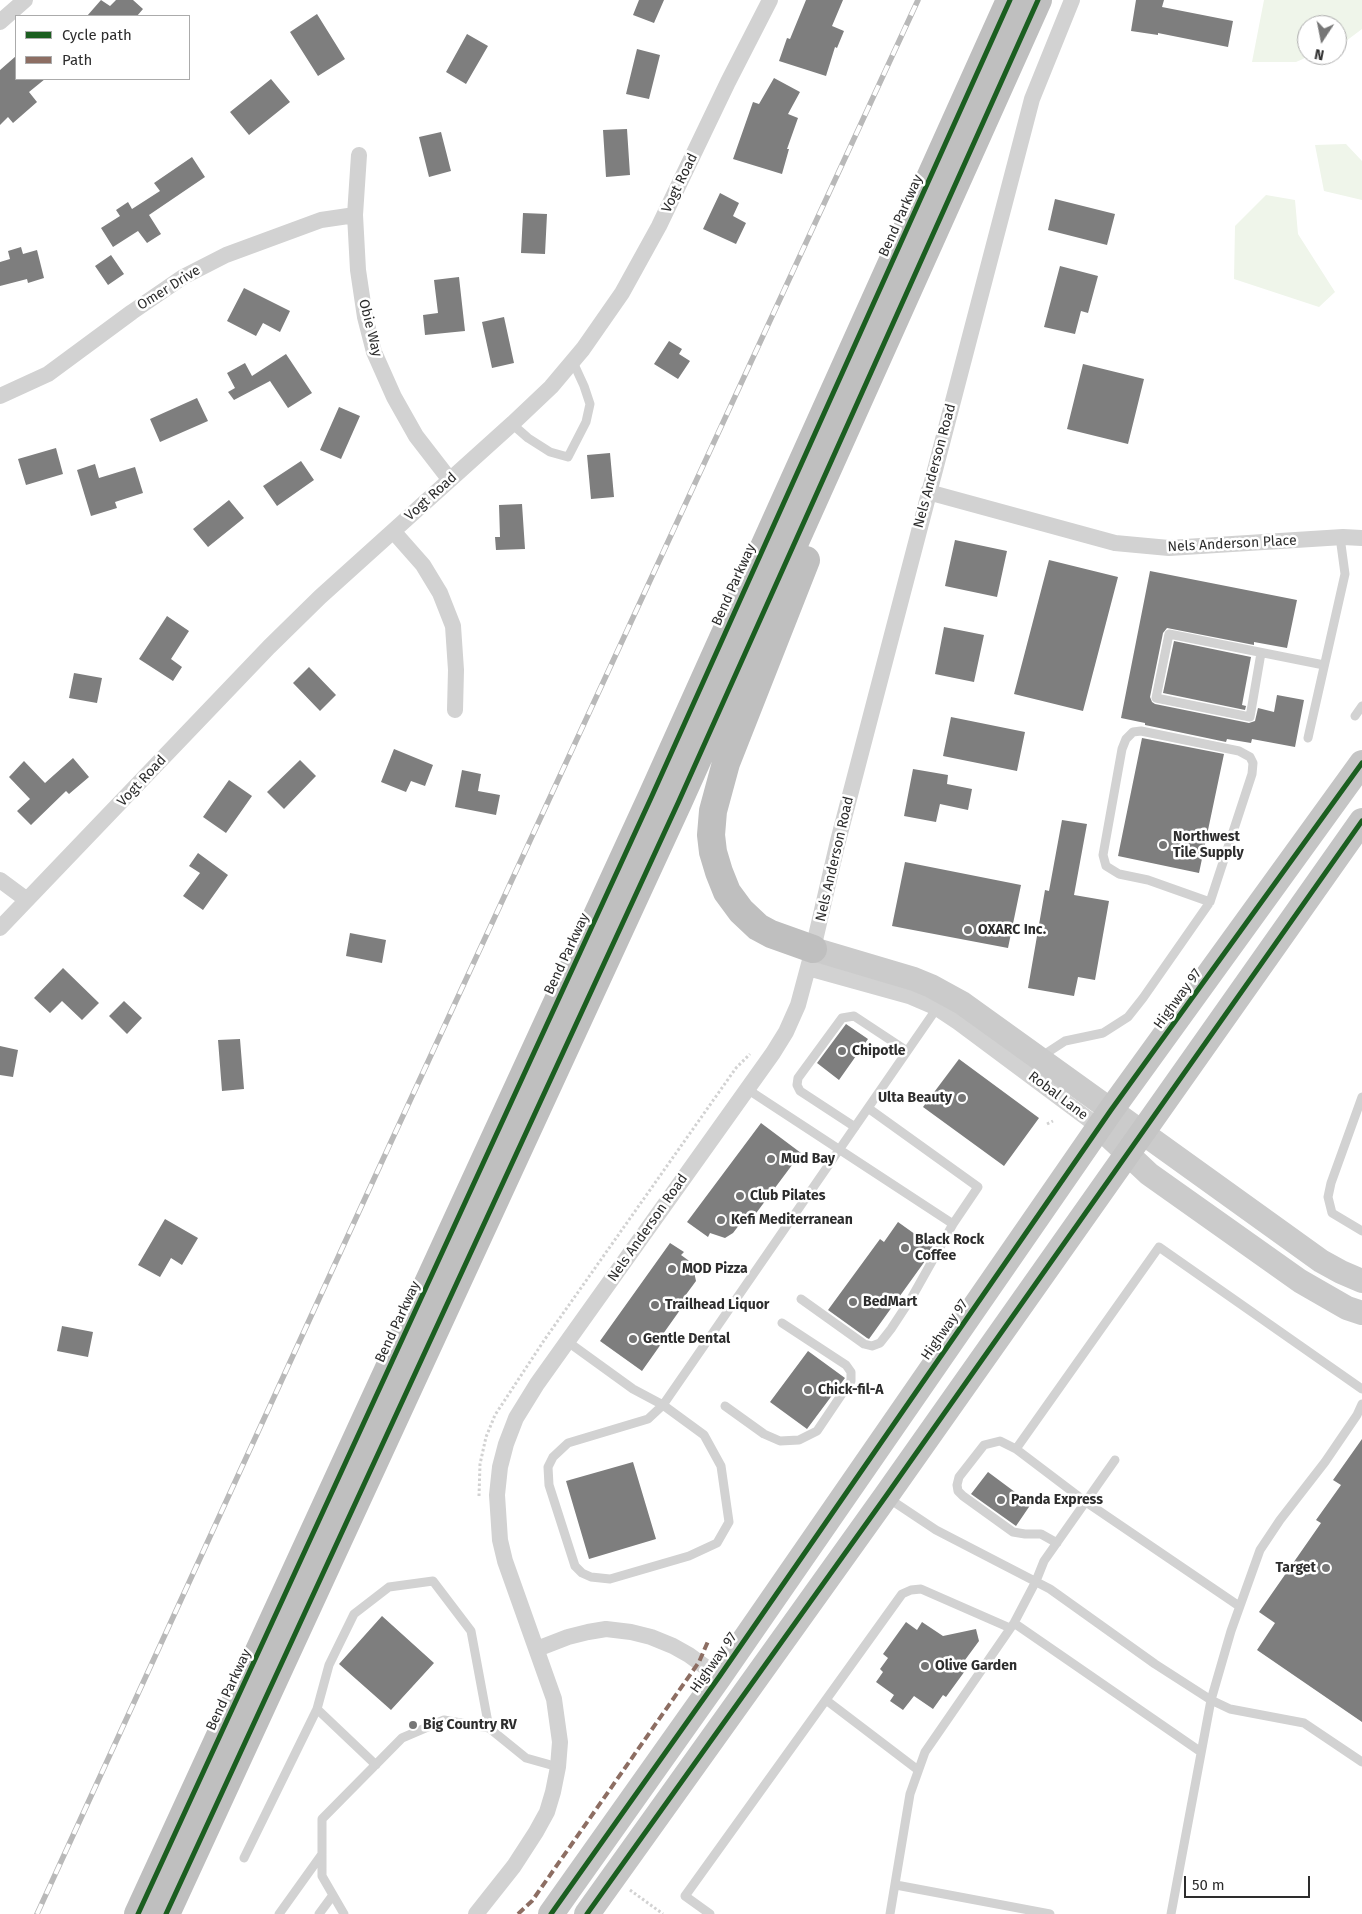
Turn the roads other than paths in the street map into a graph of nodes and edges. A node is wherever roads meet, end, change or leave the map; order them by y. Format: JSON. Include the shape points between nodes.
{"nodes":[{"id":1,"x":25,"y":0,"type":"edge"},
{"id":2,"x":770,"y":0,"type":"edge"},
{"id":3,"x":1010,"y":0,"type":"edge"},
{"id":4,"x":1038,"y":0,"type":"edge"},
{"id":5,"x":1072,"y":0,"type":"edge"},
{"id":6,"x":0,"y":22,"type":"edge"},
{"id":7,"x":358,"y":155,"type":"dead end"},
{"id":8,"x":355,"y":215,"type":"junction"},
{"id":9,"x":573,"y":362,"type":"junction"},
{"id":10,"x":0,"y":396,"type":"edge"},
{"id":11,"x":858,"y":399,"type":"junction"},
{"id":12,"x":512,"y":424,"type":"junction"},
{"id":13,"x":450,"y":480,"type":"junction"},
{"id":14,"x":928,"y":492,"type":"junction"},
{"id":15,"x":393,"y":531,"type":"junction"},
{"id":16,"x":1340,"y":537,"type":"junction"},
{"id":17,"x":1362,"y":538,"type":"edge"},
{"id":18,"x":1262,"y":653,"type":"junction"},
{"id":19,"x":1324,"y":665,"type":"junction"},
{"id":20,"x":1362,"y":706,"type":"edge"},
{"id":21,"x":455,"y":710,"type":"dead end"},
{"id":22,"x":1355,"y":716,"type":"dead end"},
{"id":23,"x":1308,"y":738,"type":"dead end"},
{"id":24,"x":1362,"y":763,"type":"edge"},
{"id":25,"x":1362,"y":821,"type":"edge"},
{"id":26,"x":0,"y":880,"type":"edge"},
{"id":27,"x":27,"y":900,"type":"junction"},
{"id":28,"x":1210,"y":902,"type":"junction"},
{"id":29,"x":0,"y":928,"type":"edge"},
{"id":30,"x":811,"y":959,"type":"junction"},
{"id":31,"x":937,"y":1008,"type":"junction"},
{"id":32,"x":907,"y":1051,"type":"junction"},
{"id":33,"x":1039,"y":1058,"type":"junction"},
{"id":34,"x":748,"y":1089,"type":"junction"},
{"id":35,"x":1362,"y":1097,"type":"edge"},
{"id":36,"x":868,"y":1108,"type":"junction"},
{"id":37,"x":1105,"y":1118,"type":"junction"},
{"id":38,"x":855,"y":1127,"type":"junction"},
{"id":39,"x":1142,"y":1132,"type":"junction"},
{"id":40,"x":839,"y":1150,"type":"junction"},
{"id":41,"x":1128,"y":1154,"type":"junction"},
{"id":42,"x":953,"y":1224,"type":"junction"},
{"id":43,"x":1362,"y":1231,"type":"edge"},
{"id":44,"x":1361,"y":1278,"type":"edge"},
{"id":45,"x":801,"y":1299,"type":"dead end"},
{"id":46,"x":1362,"y":1313,"type":"edge"},
{"id":47,"x":782,"y":1323,"type":"dead end"},
{"id":48,"x":568,"y":1342,"type":"junction"},
{"id":49,"x":1362,"y":1389,"type":"edge"},
{"id":50,"x":1362,"y":1404,"type":"edge"},
{"id":51,"x":663,"y":1405,"type":"junction"},
{"id":52,"x":725,"y":1406,"type":"dead end"},
{"id":53,"x":1016,"y":1449,"type":"junction"},
{"id":54,"x":1115,"y":1460,"type":"dead end"},
{"id":55,"x":886,"y":1496,"type":"junction"},
{"id":56,"x":1086,"y":1502,"type":"junction"},
{"id":57,"x":1057,"y":1542,"type":"junction"},
{"id":58,"x":1036,"y":1581,"type":"junction"},
{"id":59,"x":1239,"y":1606,"type":"junction"},
{"id":60,"x":1012,"y":1626,"type":"junction"},
{"id":61,"x":536,"y":1648,"type":"junction"},
{"id":62,"x":719,"y":1677,"type":"junction"},
{"id":63,"x":826,"y":1700,"type":"junction"},
{"id":64,"x":1211,"y":1700,"type":"junction"},
{"id":65,"x":317,"y":1709,"type":"junction"},
{"id":66,"x":489,"y":1728,"type":"junction"},
{"id":67,"x":1201,"y":1752,"type":"junction"},
{"id":68,"x":1362,"y":1762,"type":"edge"},
{"id":69,"x":376,"y":1765,"type":"junction"},
{"id":70,"x":558,"y":1768,"type":"junction"},
{"id":71,"x":918,"y":1770,"type":"junction"},
{"id":72,"x":322,"y":1854,"type":"junction"},
{"id":73,"x":244,"y":1858,"type":"dead end"},
{"id":74,"x":896,"y":1885,"type":"junction"},
{"id":75,"x":333,"y":1895,"type":"junction"},
{"id":76,"x":138,"y":1914,"type":"edge"},
{"id":77,"x":166,"y":1914,"type":"edge"},
{"id":78,"x":279,"y":1914,"type":"edge"},
{"id":79,"x":320,"y":1914,"type":"edge"},
{"id":80,"x":344,"y":1914,"type":"edge"},
{"id":81,"x":476,"y":1914,"type":"edge"},
{"id":82,"x":551,"y":1914,"type":"edge"},
{"id":83,"x":587,"y":1914,"type":"edge"},
{"id":84,"x":710,"y":1914,"type":"edge"},
{"id":85,"x":890,"y":1914,"type":"edge"},
{"id":86,"x":1050,"y":1914,"type":"edge"},
{"id":87,"x":1170,"y":1914,"type":"edge"}],
"edges":[{"from":1,"to":6,"type":"street"},
{"from":2,"to":9,"type":"street","name":"Vogt Road","via":[[659,226],[622,293]]},
{"from":3,"to":76,"type":"highway","name":"Bend Parkway","via":[[642,816]]},
{"from":4,"to":11,"type":"highway"},
{"from":5,"to":14,"type":"street","name":"Nels Anderson Road","via":[[1032,99]]},
{"from":7,"to":8,"type":"street","name":"Obie Way"},
{"from":8,"to":10,"type":"street","name":"Omer Drive","via":[[321,220],[226,255],[183,278],[132,312],[48,374]]},
{"from":8,"to":13,"type":"street","name":"Obie Way","via":[[358,270],[374,352],[416,436]]},
{"from":9,"to":12,"type":"street","name":"Vogt Road"},
{"from":9,"to":12,"type":"lane","via":[[590,404],[586,422],[568,457],[550,452]]},
{"from":11,"to":30,"type":"highway","via":[[830,497],[726,763],[713,811],[713,852],[732,898],[758,927],[785,940]]},
{"from":11,"to":77,"type":"highway","via":[[678,803]]},
{"from":12,"to":13,"type":"street","name":"Vogt Road"},
{"from":13,"to":15,"type":"street","name":"Vogt Road"},
{"from":14,"to":16,"type":"street","name":"Nels Anderson Place","via":[[1115,542],[1169,548]]},
{"from":14,"to":30,"type":"street","name":"Nels Anderson Road","via":[[840,832]]},
{"from":15,"to":21,"type":"street","via":[[423,565],[440,593],[453,626]]},
{"from":15,"to":27,"type":"street","name":"Vogt Road","via":[[269,647]]},
{"from":16,"to":17,"type":"street","name":"Nels Anderson Place"},
{"from":16,"to":19,"type":"lane","via":[[1345,574]]},
{"from":18,"to":18,"type":"lane","via":[[1169,634],[1156,698],[1250,717]]},
{"from":18,"to":19,"type":"lane"},
{"from":19,"to":23,"type":"lane"},
{"from":20,"to":22,"type":"lane"},
{"from":24,"to":37,"type":"main road","name":"Highway 97"},
{"from":25,"to":39,"type":"main road"},
{"from":26,"to":27,"type":"street"},
{"from":27,"to":29,"type":"street","name":"Vogt Road"},
{"from":28,"to":28,"type":"lane","via":[[1253,763],[1250,757],[1239,751],[1133,732],[1122,749],[1103,855],[1106,866],[1119,874],[1148,880]]},
{"from":28,"to":33,"type":"lane","via":[[1128,1017],[1104,1033],[1065,1041]]},
{"from":30,"to":31,"type":"street","name":"Robal Lane"},
{"from":30,"to":33,"type":"main road","name":"Robal Lane","via":[[931,986],[962,1003]]},
{"from":30,"to":34,"type":"street","name":"Nels Anderson Road","via":[[798,1005],[786,1032]]},
{"from":31,"to":32,"type":"lane"},
{"from":31,"to":37,"type":"street","name":"Robal Lane"},
{"from":32,"to":36,"type":"lane"},
{"from":32,"to":38,"type":"lane","via":[[854,1016],[842,1018],[801,1074],[796,1085],[800,1091]]},
{"from":33,"to":37,"type":"main road","name":"Robal Lane"},
{"from":34,"to":40,"type":"lane"},
{"from":34,"to":48,"type":"street","name":"Nels Anderson Road"},
{"from":35,"to":43,"type":"lane","via":[[1328,1198],[1332,1213]]},
{"from":36,"to":38,"type":"lane"},
{"from":36,"to":42,"type":"lane","via":[[978,1187]]},
{"from":37,"to":39,"type":"main road","name":"Robal Lane"},
{"from":37,"to":41,"type":"main road","name":"Robal Lane"},
{"from":37,"to":62,"type":"main road","name":"Highway 97"},
{"from":38,"to":40,"type":"lane"},
{"from":39,"to":41,"type":"main road"},
{"from":39,"to":44,"type":"main road","name":"Robal Lane","via":[[1322,1261]]},
{"from":40,"to":42,"type":"lane"},
{"from":40,"to":51,"type":"lane"},
{"from":41,"to":46,"type":"main road","name":"Robal Lane","via":[[1149,1174],[1300,1281]]},
{"from":41,"to":55,"type":"main road"},
{"from":42,"to":45,"type":"lane","via":[[912,1297],[880,1343],[864,1344]]},
{"from":47,"to":52,"type":"lane","via":[[846,1365],[851,1372],[851,1380],[817,1431],[799,1440],[780,1441],[764,1434]]},
{"from":48,"to":51,"type":"lane","via":[[634,1389]]},
{"from":48,"to":61,"type":"street","name":"Nels Anderson Road","via":[[516,1418],[500,1467],[497,1495],[505,1561]]},
{"from":49,"to":53,"type":"lane","via":[[1159,1247]]},
{"from":50,"to":59,"type":"lane","via":[[1325,1462],[1260,1550]]},
{"from":51,"to":51,"type":"lane","via":[[704,1435],[721,1466],[729,1522],[717,1543],[689,1556],[610,1579],[591,1578],[575,1566],[549,1485],[548,1467],[553,1456],[568,1443],[648,1419]]},
{"from":53,"to":56,"type":"lane"},
{"from":53,"to":57,"type":"lane","via":[[1000,1441],[984,1445],[959,1477],[958,1491],[1013,1532],[1041,1534]]},
{"from":54,"to":56,"type":"lane"},
{"from":55,"to":58,"type":"lane","via":[[936,1530]]},
{"from":55,"to":83,"type":"main road"},
{"from":56,"to":57,"type":"lane"},
{"from":56,"to":59,"type":"lane"},
{"from":57,"to":58,"type":"lane"},
{"from":58,"to":60,"type":"lane"},
{"from":58,"to":64,"type":"lane"},
{"from":59,"to":64,"type":"lane"},
{"from":60,"to":63,"type":"lane","via":[[921,1589],[911,1590],[902,1594]]},
{"from":60,"to":67,"type":"lane"},
{"from":60,"to":71,"type":"lane","via":[[933,1739]]},
{"from":61,"to":62,"type":"street","via":[[588,1632],[631,1632],[672,1646]]},
{"from":61,"to":70,"type":"street","name":"Nels Anderson Road","via":[[558,1721]]},
{"from":62,"to":82,"type":"main road","name":"Highway 97"},
{"from":63,"to":71,"type":"lane"},
{"from":63,"to":84,"type":"lane","via":[[685,1896]]},
{"from":64,"to":67,"type":"lane"},
{"from":64,"to":68,"type":"lane","via":[[1230,1710],[1304,1723]]},
{"from":65,"to":66,"type":"lane","via":[[329,1665],[354,1614],[389,1587],[433,1581],[471,1631]]},
{"from":65,"to":69,"type":"lane"},
{"from":65,"to":73,"type":"lane"},
{"from":66,"to":69,"type":"lane","via":[[444,1720],[402,1738]]},
{"from":66,"to":70,"type":"lane","via":[[526,1758]]},
{"from":67,"to":87,"type":"lane"},
{"from":69,"to":72,"type":"lane","via":[[322,1819]]},
{"from":70,"to":81,"type":"street","name":"Nels Anderson Road","via":[[553,1792],[536,1832]]},
{"from":71,"to":74,"type":"lane","via":[[910,1794]]},
{"from":72,"to":75,"type":"lane","via":[[322,1876]]},
{"from":72,"to":78,"type":"lane"},
{"from":74,"to":85,"type":"lane"},
{"from":74,"to":86,"type":"lane"},
{"from":75,"to":79,"type":"lane"},
{"from":75,"to":80,"type":"lane"}]}
